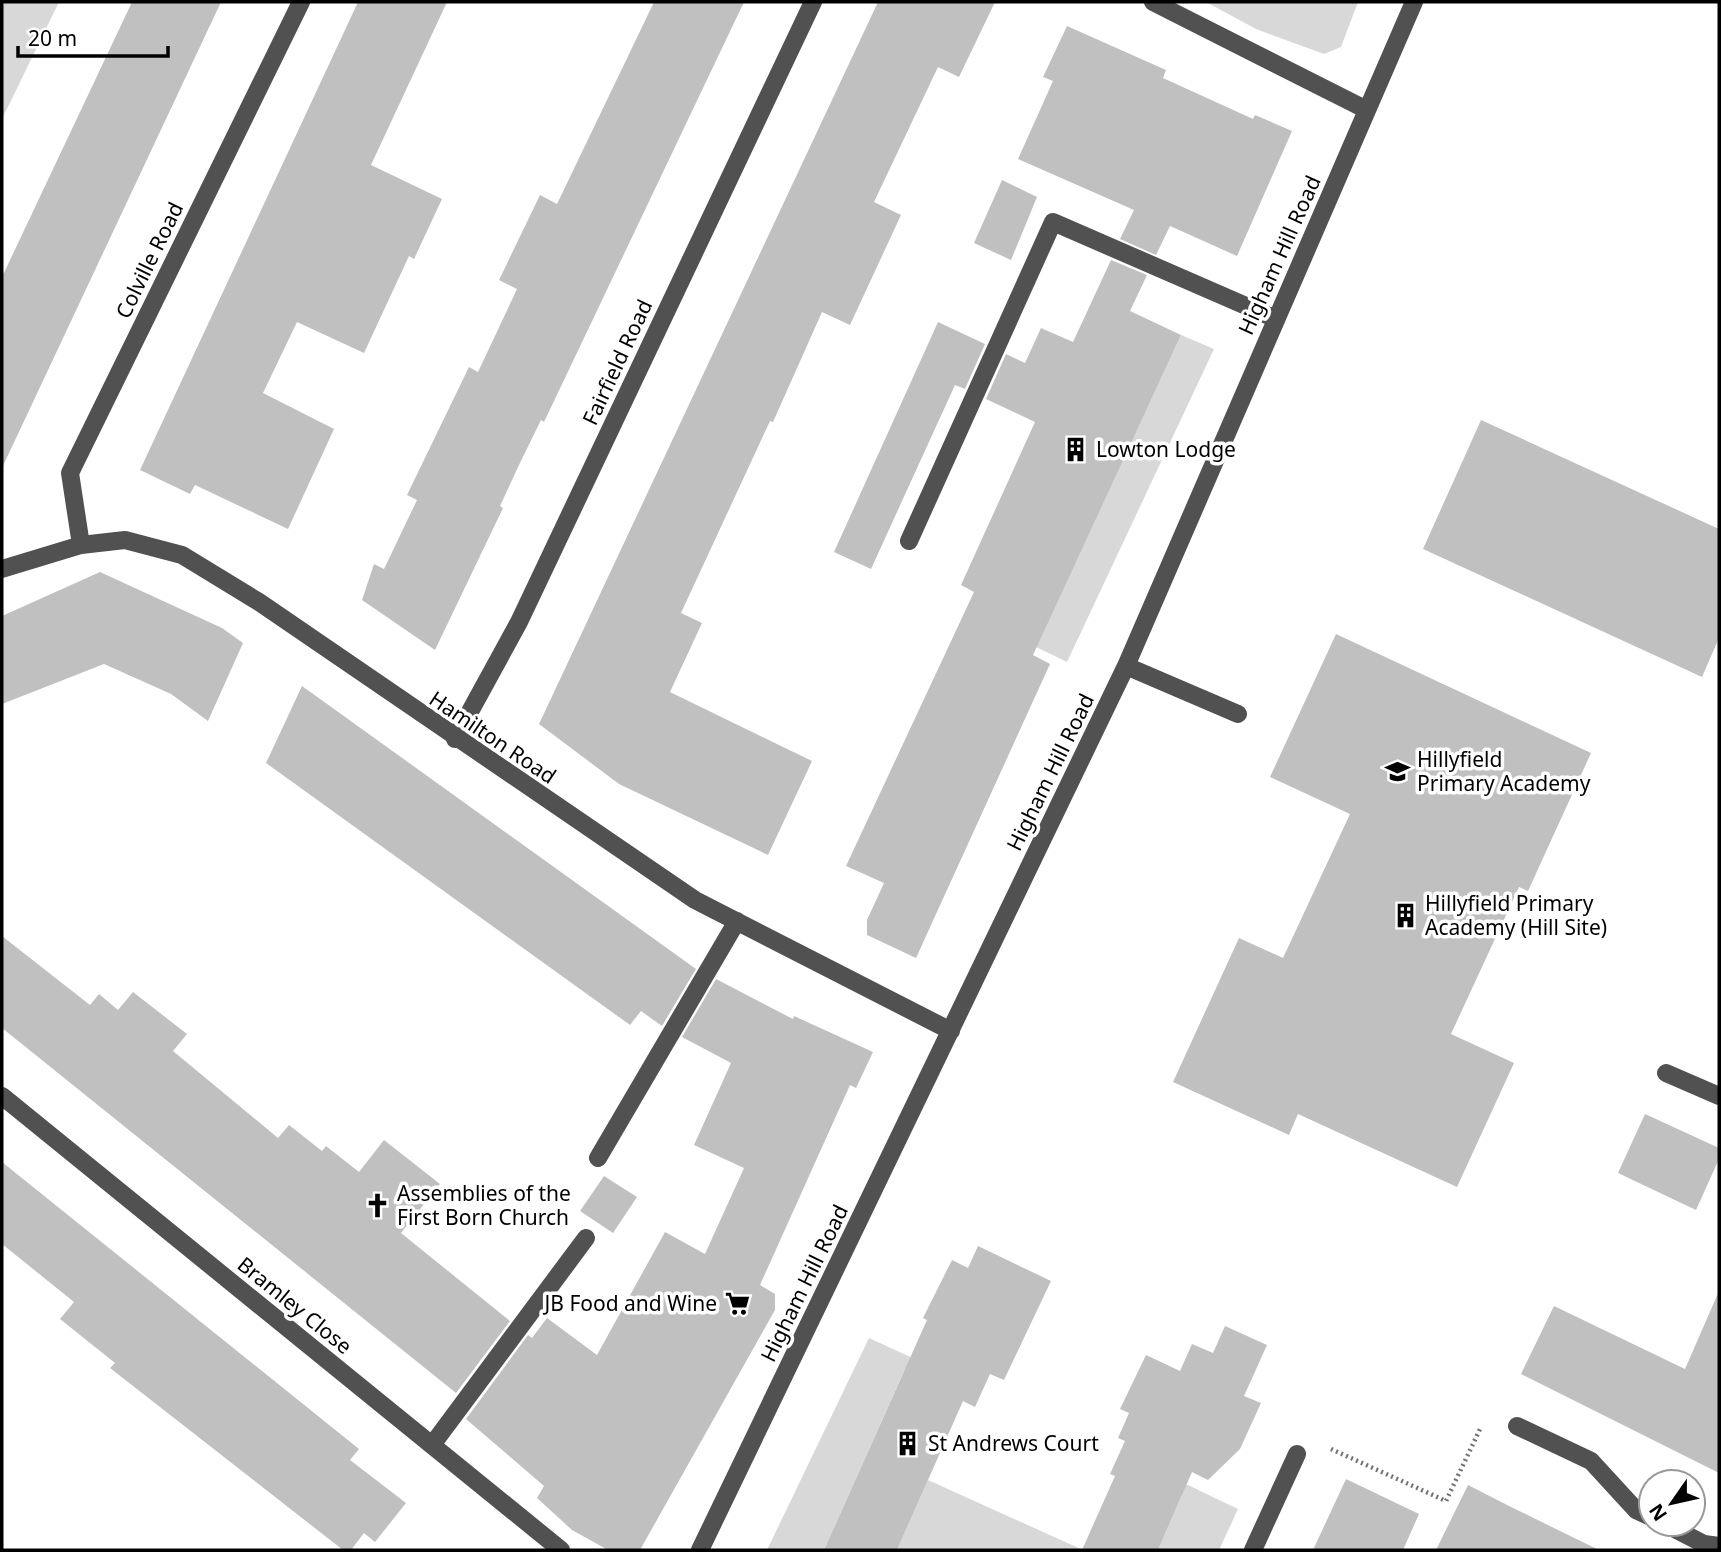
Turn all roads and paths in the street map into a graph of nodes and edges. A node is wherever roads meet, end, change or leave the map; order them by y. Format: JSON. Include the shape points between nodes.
{"nodes":[{"id":1,"x":301,"y":2,"type":"edge"},
{"id":2,"x":813,"y":2,"type":"edge"},
{"id":3,"x":1153,"y":2,"type":"edge"},
{"id":4,"x":1414,"y":2,"type":"edge"},
{"id":5,"x":1367,"y":110,"type":"junction"},
{"id":6,"x":1276,"y":319,"type":"junction"},
{"id":7,"x":909,"y":541,"type":"dead end"},
{"id":8,"x":81,"y":545,"type":"junction"},
{"id":9,"x":2,"y":569,"type":"edge"},
{"id":10,"x":1126,"y":666,"type":"junction"},
{"id":11,"x":1238,"y":714,"type":"dead end"},
{"id":12,"x":455,"y":739,"type":"junction"},
{"id":13,"x":737,"y":921,"type":"junction"},
{"id":14,"x":951,"y":1031,"type":"junction"},
{"id":15,"x":1666,"y":1073,"type":"dead end"},
{"id":16,"x":2,"y":1096,"type":"edge"},
{"id":17,"x":1719,"y":1096,"type":"edge"},
{"id":18,"x":598,"y":1158,"type":"dead end"},
{"id":19,"x":586,"y":1238,"type":"dead end"},
{"id":20,"x":1517,"y":1426,"type":"joint"},
{"id":21,"x":432,"y":1445,"type":"junction"},
{"id":22,"x":1297,"y":1454,"type":"joint"},
{"id":23,"x":1637,"y":1510,"type":"edge"},
{"id":24,"x":1692,"y":1538,"type":"edge"},
{"id":25,"x":1719,"y":1546,"type":"edge"},
{"id":26,"x":561,"y":1550,"type":"edge"},
{"id":27,"x":700,"y":1550,"type":"edge"},
{"id":28,"x":1253,"y":1550,"type":"edge"}],
"edges":[{"from":1,"to":8,"type":"street","name":"Colville Road","via":[[71,473]]},
{"from":2,"to":12,"type":"street","name":"Fairfield Road","via":[[525,609]]},
{"from":3,"to":5,"type":"street"},
{"from":4,"to":5,"type":"street","name":"Higham Hill Road"},
{"from":5,"to":6,"type":"street","name":"Higham Hill Road"},
{"from":6,"to":7,"type":"street","via":[[1053,222]]},
{"from":6,"to":10,"type":"street","name":"Higham Hill Road"},
{"from":8,"to":9,"type":"street","name":"Hamilton Road"},
{"from":8,"to":12,"type":"street","name":"Hamilton Road","via":[[125,540],[182,555],[259,602]]},
{"from":10,"to":11,"type":"street"},
{"from":10,"to":14,"type":"street","name":"Higham Hill Road"},
{"from":12,"to":13,"type":"street","name":"Hamilton Road","via":[[695,900]]},
{"from":13,"to":14,"type":"street","name":"Hamilton Road"},
{"from":13,"to":18,"type":"street"},
{"from":14,"to":27,"type":"street","name":"Higham Hill Road"},
{"from":15,"to":17,"type":"street"},
{"from":16,"to":21,"type":"street","name":"Bramley Close"},
{"from":19,"to":21,"type":"street"},
{"from":20,"to":22,"type":"path","via":[[1488,1411],[1446,1501],[1321,1445]]},
{"from":20,"to":23,"type":"street","via":[[1591,1461]]},
{"from":21,"to":26,"type":"street","name":"Bramley Close"},
{"from":22,"to":28,"type":"street"},
{"from":24,"to":25,"type":"street"}]}
